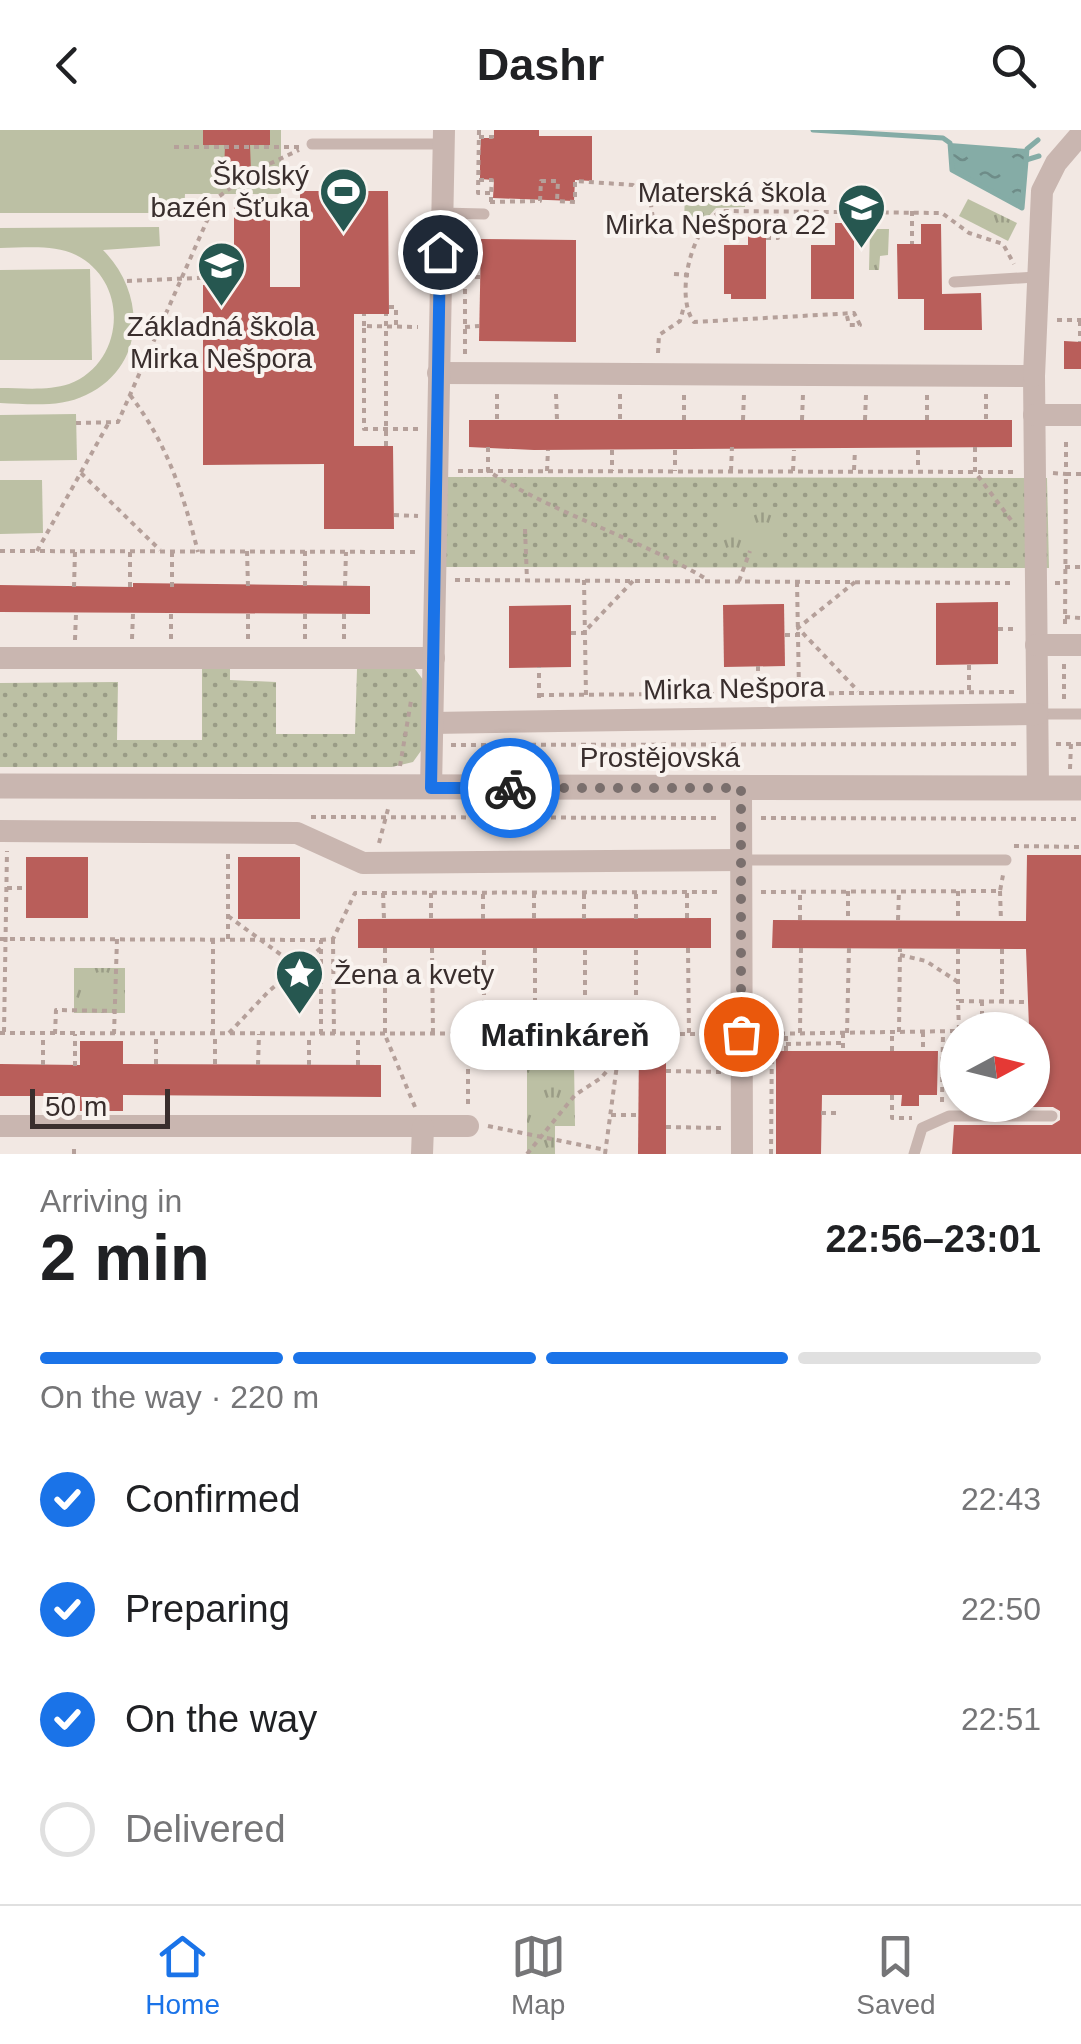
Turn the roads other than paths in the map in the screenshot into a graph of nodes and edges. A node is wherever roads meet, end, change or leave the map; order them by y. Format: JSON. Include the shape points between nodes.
{"nodes":[{"id":1,"x":1081,"y":134,"type":"edge"},
{"id":2,"x":443,"y":137,"type":"edge"},
{"id":3,"x":312,"y":144,"type":"dead end"},
{"id":4,"x":441,"y":213,"type":"junction"},
{"id":5,"x":484,"y":214,"type":"dead end"},
{"id":6,"x":1026,"y":278,"type":"junction"},
{"id":7,"x":954,"y":282,"type":"dead end"},
{"id":8,"x":438,"y":373,"type":"junction"},
{"id":9,"x":1034,"y":376,"type":"junction"},
{"id":10,"x":1034,"y":415,"type":"junction"},
{"id":11,"x":1073,"y":415,"type":"edge"},
{"id":12,"x":1031,"y":637,"type":"junction"},
{"id":13,"x":1081,"y":645,"type":"edge"},
{"id":14,"x":0,"y":658,"type":"edge"},
{"id":15,"x":426,"y":658,"type":"junction"},
{"id":16,"x":1032,"y":714,"type":"junction"},
{"id":17,"x":1081,"y":714,"type":"edge"},
{"id":18,"x":432,"y":734,"type":"junction"},
{"id":19,"x":0,"y":786,"type":"edge"},
{"id":20,"x":431,"y":788,"type":"junction"},
{"id":21,"x":741,"y":788,"type":"junction"},
{"id":22,"x":1038,"y":788,"type":"junction"},
{"id":23,"x":1081,"y":788,"type":"edge"},
{"id":24,"x":4,"y":831,"type":"edge"},
{"id":25,"x":742,"y":860,"type":"junction"},
{"id":26,"x":1006,"y":860,"type":"road end"},
{"id":27,"x":1052,"y":1116,"type":"dead end"},
{"id":28,"x":468,"y":1124,"type":"road end"},
{"id":29,"x":0,"y":1126,"type":"edge"},
{"id":30,"x":423,"y":1127,"type":"junction"},
{"id":31,"x":422,"y":1154,"type":"edge"},
{"id":32,"x":742,"y":1154,"type":"edge"},
{"id":33,"x":914,"y":1154,"type":"edge"}],
"edges":[{"from":1,"to":6,"type":"street","via":[[1044,186]]},
{"from":2,"to":3,"type":"lane"},
{"from":2,"to":4,"type":"street"},
{"from":4,"to":5,"type":"lane"},
{"from":4,"to":8,"type":"street"},
{"from":6,"to":7,"type":"lane"},
{"from":6,"to":9,"type":"street"},
{"from":8,"to":9,"type":"street"},
{"from":8,"to":15,"type":"street","via":[[435,580]]},
{"from":9,"to":10,"type":"street"},
{"from":10,"to":11,"type":"street"},
{"from":10,"to":12,"type":"street"},
{"from":12,"to":13,"type":"street"},
{"from":12,"to":16,"type":"street"},
{"from":14,"to":15,"type":"street"},
{"from":15,"to":18,"type":"street"},
{"from":16,"to":17,"type":"lane"},
{"from":16,"to":18,"type":"street","name":"Mirka Nešpora","via":[[969,703],[882,716],[539,721]]},
{"from":16,"to":22,"type":"street"},
{"from":18,"to":20,"type":"street"},
{"from":19,"to":20,"type":"street","name":"Prostějovská"},
{"from":20,"to":21,"type":"street","name":"Prostějovská"},
{"from":21,"to":22,"type":"street","name":"Prostějovská"},
{"from":21,"to":25,"type":"street"},
{"from":22,"to":23,"type":"street","name":"Prostějovská"},
{"from":24,"to":25,"type":"street","via":[[228,832],[302,825],[362,862]]},
{"from":25,"to":26,"type":"lane"},
{"from":25,"to":32,"type":"street"},
{"from":27,"to":33,"type":"lane","via":[[949,1116],[922,1128]]},
{"from":28,"to":30,"type":"street"},
{"from":29,"to":30,"type":"street"},
{"from":30,"to":31,"type":"street"}]}
